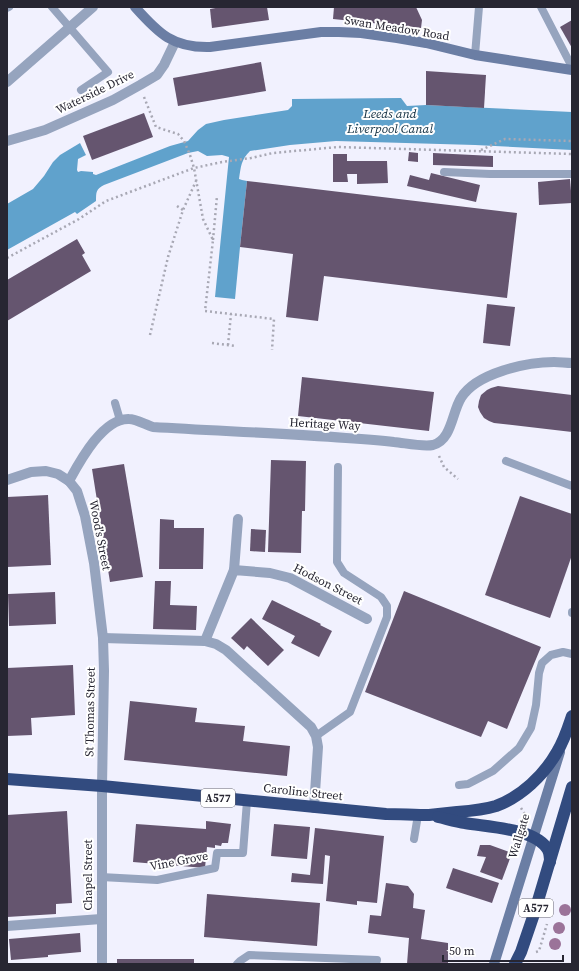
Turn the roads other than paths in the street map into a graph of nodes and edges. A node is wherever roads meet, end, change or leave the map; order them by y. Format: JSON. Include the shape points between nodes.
{"nodes":[{"id":1,"x":52,"y":7,"type":"edge"},
{"id":2,"x":93,"y":7,"type":"edge"},
{"id":3,"x":135,"y":7,"type":"edge"},
{"id":4,"x":479,"y":7,"type":"edge"},
{"id":5,"x":541,"y":7,"type":"edge"},
{"id":6,"x":69,"y":28,"type":"junction"},
{"id":7,"x":175,"y":42,"type":"junction"},
{"id":8,"x":475,"y":55,"type":"junction"},
{"id":9,"x":572,"y":67,"type":"edge"},
{"id":10,"x":572,"y":70,"type":"edge"},
{"id":11,"x":7,"y":82,"type":"edge"},
{"id":12,"x":81,"y":90,"type":"dead end"},
{"id":13,"x":7,"y":141,"type":"edge"},
{"id":14,"x":444,"y":172,"type":"dead end"},
{"id":15,"x":572,"y":174,"type":"edge"},
{"id":16,"x":572,"y":363,"type":"edge"},
{"id":17,"x":115,"y":403,"type":"dead end"},
{"id":18,"x":120,"y":420,"type":"junction"},
{"id":19,"x":506,"y":461,"type":"dead end"},
{"id":20,"x":338,"y":468,"type":"dead end"},
{"id":21,"x":7,"y":480,"type":"edge"},
{"id":22,"x":69,"y":481,"type":"junction"},
{"id":23,"x":572,"y":486,"type":"edge"},
{"id":24,"x":238,"y":519,"type":"dead end"},
{"id":25,"x":234,"y":570,"type":"junction"},
{"id":26,"x":367,"y":619,"type":"dead end"},
{"id":27,"x":103,"y":638,"type":"junction"},
{"id":28,"x":205,"y":641,"type":"junction"},
{"id":29,"x":572,"y":654,"type":"edge"},
{"id":30,"x":572,"y":716,"type":"edge"},
{"id":31,"x":316,"y":736,"type":"junction"},
{"id":32,"x":565,"y":737,"type":"junction"},
{"id":33,"x":7,"y":779,"type":"edge"},
{"id":34,"x":459,"y":785,"type":"dead end"},
{"id":35,"x":102,"y":786,"type":"junction"},
{"id":36,"x":572,"y":787,"type":"edge"},
{"id":37,"x":247,"y":801,"type":"junction"},
{"id":38,"x":314,"y":808,"type":"junction"},
{"id":39,"x":424,"y":815,"type":"junction"},
{"id":40,"x":533,"y":837,"type":"junction"},
{"id":41,"x":414,"y":839,"type":"dead end"},
{"id":42,"x":550,"y":862,"type":"junction"},
{"id":43,"x":101,"y":877,"type":"junction"},
{"id":44,"x":102,"y":919,"type":"junction"},
{"id":45,"x":7,"y":926,"type":"edge"},
{"id":46,"x":376,"y":960,"type":"dead end"},
{"id":47,"x":102,"y":964,"type":"edge"},
{"id":48,"x":237,"y":964,"type":"edge"},
{"id":49,"x":494,"y":964,"type":"edge"},
{"id":50,"x":515,"y":964,"type":"edge"}],
"edges":[{"from":1,"to":6,"type":"lane"},
{"from":2,"to":6,"type":"street"},
{"from":3,"to":7,"type":"street","name":"Swan Meadow Road","via":[[156,30]]},
{"from":4,"to":8,"type":"lane"},
{"from":5,"to":9,"type":"lane"},
{"from":6,"to":11,"type":"street"},
{"from":6,"to":12,"type":"lane","via":[[108,72]]},
{"from":7,"to":8,"type":"street","name":"Swan Meadow Road","via":[[210,47],[321,32],[339,32],[426,43]]},
{"from":7,"to":13,"type":"street","name":"Waterside Drive","via":[[157,75],[113,100],[45,130]]},
{"from":8,"to":10,"type":"street","name":"Swan Meadow Road"},
{"from":14,"to":15,"type":"lane"},
{"from":16,"to":18,"type":"street","name":"Heritage Way","via":[[517,366],[485,378],[461,397],[448,433],[434,445],[344,437],[153,428],[131,419]]},
{"from":17,"to":18,"type":"lane"},
{"from":18,"to":22,"type":"street","via":[[96,439]]},
{"from":19,"to":23,"type":"lane"},
{"from":20,"to":31,"type":"lane","via":[[337,562],[344,573],[381,597],[387,606],[387,617],[350,712]]},
{"from":21,"to":22,"type":"street","via":[[31,472],[46,471],[58,474]]},
{"from":22,"to":27,"type":"street","name":"Wood's Street","via":[[77,491],[85,516],[94,563]]},
{"from":24,"to":25,"type":"street"},
{"from":25,"to":26,"type":"street","name":"Hodson Street","via":[[270,573],[290,578]]},
{"from":25,"to":28,"type":"street"},
{"from":27,"to":28,"type":"street"},
{"from":27,"to":35,"type":"street","name":"St Thomas Street"},
{"from":28,"to":31,"type":"street","via":[[226,650],[311,727]]},
{"from":29,"to":34,"type":"lane","via":[[563,652],[551,656],[542,663],[531,728],[519,748],[493,771],[468,784]]},
{"from":30,"to":32,"type":"highway","name":"Wallgate","number":"A577"},
{"from":31,"to":38,"type":"street","via":[[318,747]]},
{"from":32,"to":39,"type":"highway","name":"Caroline Street","number":"A577","via":[[549,765],[514,797],[495,806],[476,810]]},
{"from":32,"to":40,"type":"street","name":"Wallgate"},
{"from":33,"to":35,"type":"highway","name":"Caroline Street","number":"A577"},
{"from":35,"to":37,"type":"highway","name":"Caroline Street","number":"A577"},
{"from":35,"to":43,"type":"street","name":"Chapel Street"},
{"from":36,"to":42,"type":"highway","number":"A577"},
{"from":37,"to":38,"type":"highway","name":"Caroline Street","number":"A577"},
{"from":37,"to":43,"type":"lane","name":"Vine Grove","via":[[244,854],[217,853],[215,868],[157,880]]},
{"from":38,"to":39,"type":"highway","name":"Caroline Street","number":"A577"},
{"from":39,"to":40,"type":"highway","number":"A577","via":[[504,828]]},
{"from":39,"to":41,"type":"lane"},
{"from":40,"to":42,"type":"highway","number":"A577","via":[[548,850]]},
{"from":40,"to":49,"type":"street","name":"Wallgate"},
{"from":42,"to":50,"type":"highway","number":"A577"},
{"from":43,"to":44,"type":"street","name":"Chapel Street"},
{"from":44,"to":45,"type":"street"},
{"from":44,"to":47,"type":"street","name":"Chapel Street"},
{"from":46,"to":48,"type":"lane","via":[[249,956]]}]}
